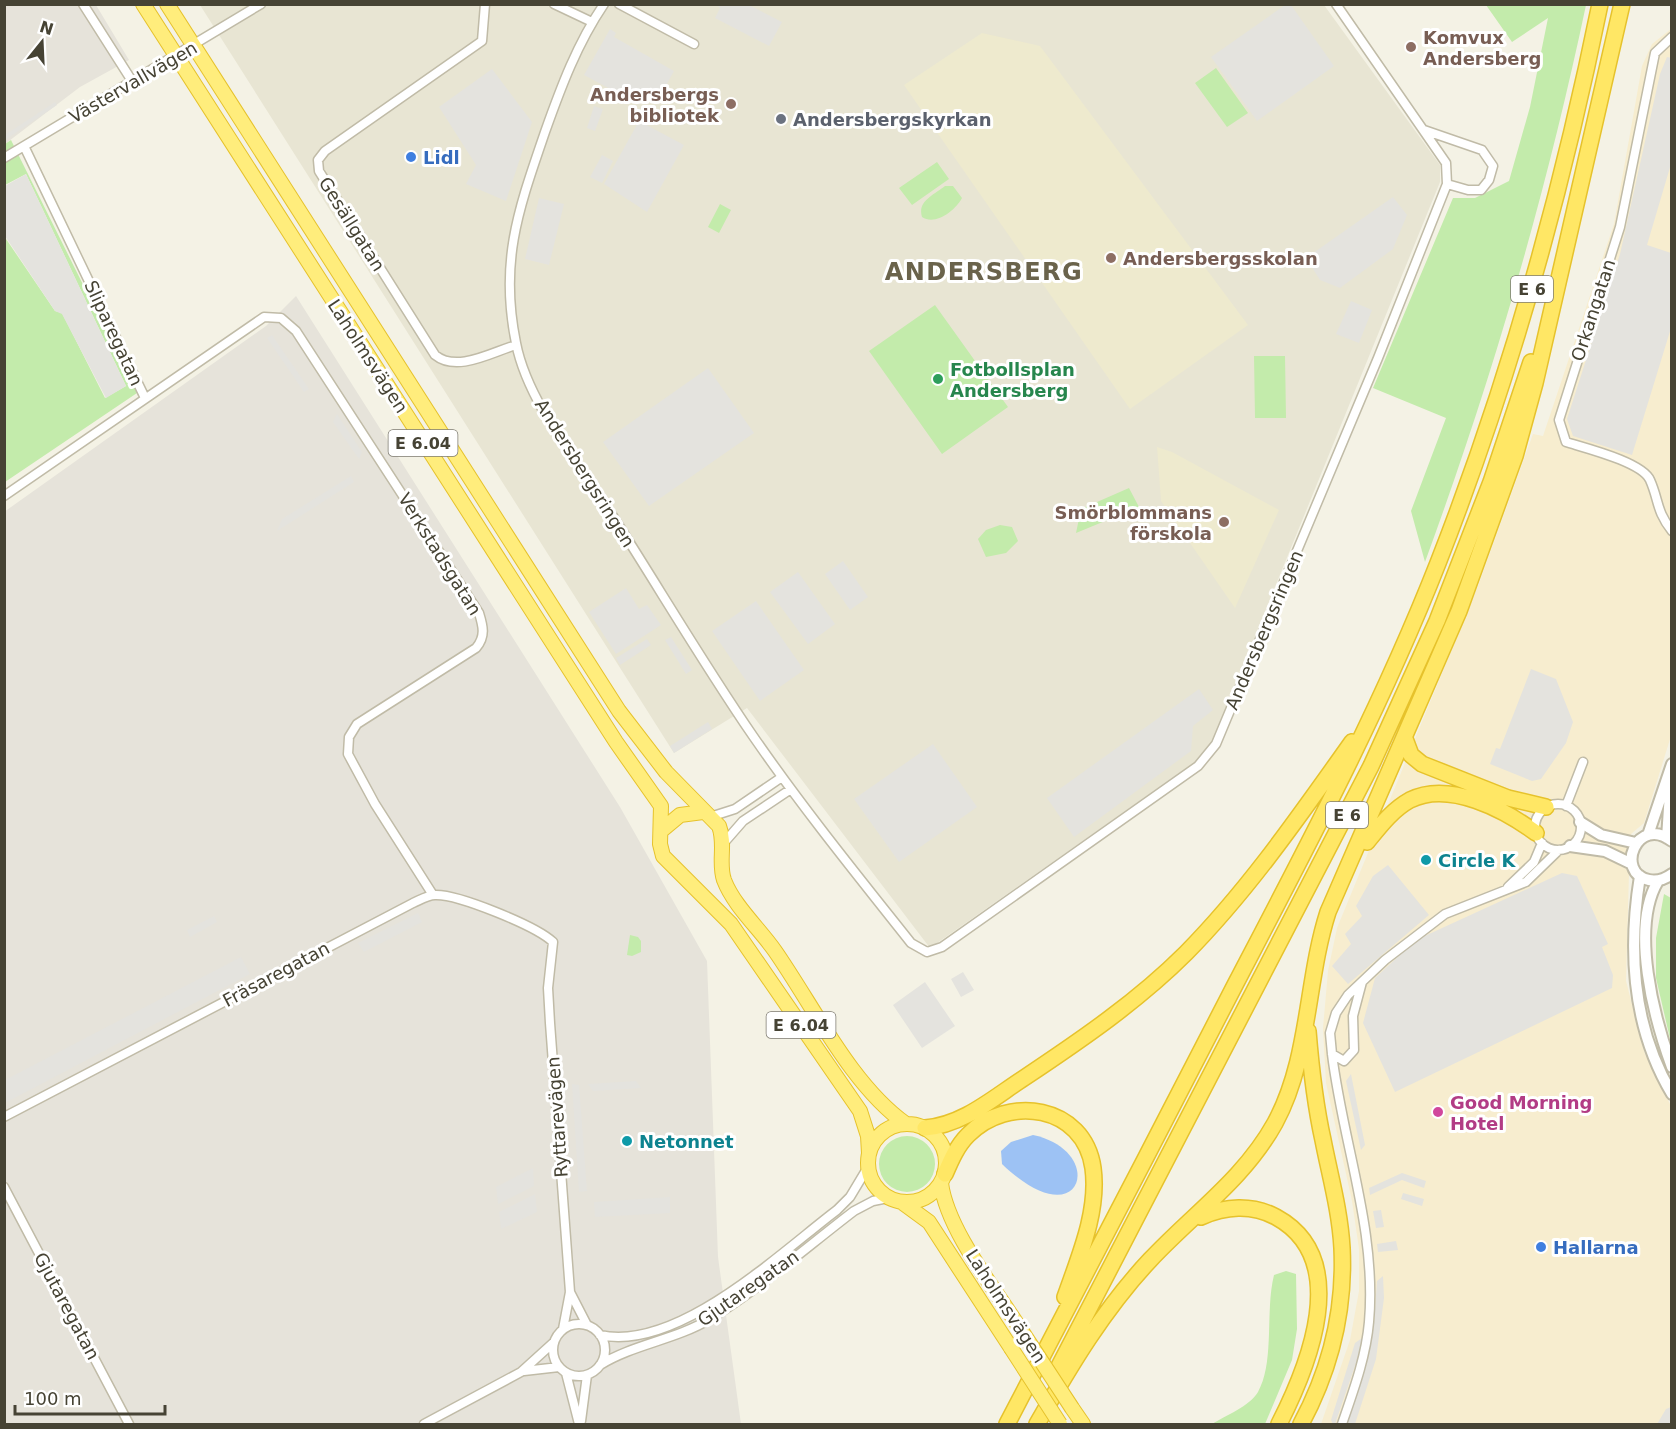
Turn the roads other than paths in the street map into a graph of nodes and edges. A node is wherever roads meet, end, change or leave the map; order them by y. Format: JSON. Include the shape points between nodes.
{"nodes":[{"id":1,"x":83,"y":4,"type":"edge"},
{"id":2,"x":143,"y":4,"type":"edge"},
{"id":3,"x":167,"y":4,"type":"edge"},
{"id":4,"x":261,"y":4,"type":"edge"},
{"id":5,"x":485,"y":4,"type":"edge"},
{"id":6,"x":555,"y":4,"type":"edge"},
{"id":7,"x":604,"y":4,"type":"edge"},
{"id":8,"x":619,"y":4,"type":"edge"},
{"id":9,"x":1336,"y":4,"type":"edge"},
{"id":10,"x":1600,"y":4,"type":"edge"},
{"id":11,"x":1622,"y":4,"type":"edge"},
{"id":12,"x":592,"y":22,"type":"junction"},
{"id":13,"x":1671,"y":37,"type":"edge"},
{"id":14,"x":693,"y":44,"type":"dead end"},
{"id":15,"x":195,"y":46,"type":"junction"},
{"id":16,"x":176,"y":56,"type":"junction"},
{"id":17,"x":132,"y":81,"type":"junction"},
{"id":18,"x":1424,"y":130,"type":"junction"},
{"id":19,"x":24,"y":146,"type":"junction"},
{"id":20,"x":4,"y":158,"type":"edge"},
{"id":21,"x":1447,"y":184,"type":"junction"},
{"id":22,"x":1568,"y":242,"type":"junction"},
{"id":23,"x":516,"y":345,"type":"junction"},
{"id":24,"x":145,"y":398,"type":"junction"},
{"id":25,"x":4,"y":496,"type":"edge"},
{"id":26,"x":1671,"y":531,"type":"edge"},
{"id":27,"x":1375,"y":711,"type":"junction"},
{"id":28,"x":1405,"y":740,"type":"junction"},
{"id":29,"x":1583,"y":762,"type":"dead end"},
{"id":30,"x":1671,"y":764,"type":"edge"},
{"id":31,"x":782,"y":777,"type":"junction"},
{"id":32,"x":1671,"y":778,"type":"edge"},
{"id":33,"x":791,"y":789,"type":"junction"},
{"id":34,"x":1566,"y":806,"type":"junction"},
{"id":35,"x":1546,"y":807,"type":"junction"},
{"id":36,"x":707,"y":814,"type":"junction"},
{"id":37,"x":1580,"y":822,"type":"junction"},
{"id":38,"x":662,"y":830,"type":"junction"},
{"id":39,"x":1648,"y":835,"type":"junction"},
{"id":40,"x":1539,"y":838,"type":"junction"},
{"id":41,"x":1669,"y":839,"type":"edge"},
{"id":42,"x":1636,"y":843,"type":"junction"},
{"id":43,"x":722,"y":846,"type":"junction"},
{"id":44,"x":1565,"y":848,"type":"junction"},
{"id":45,"x":1354,"y":858,"type":"junction"},
{"id":46,"x":1632,"y":864,"type":"junction"},
{"id":47,"x":1671,"y":875,"type":"edge"},
{"id":48,"x":1640,"y":876,"type":"junction"},
{"id":49,"x":1658,"y":881,"type":"junction"},
{"id":50,"x":1505,"y":889,"type":"junction"},
{"id":51,"x":433,"y":895,"type":"junction"},
{"id":52,"x":1362,"y":982,"type":"junction"},
{"id":53,"x":1307,"y":1013,"type":"junction"},
{"id":54,"x":1332,"y":1054,"type":"junction"},
{"id":55,"x":1671,"y":1066,"type":"edge"},
{"id":56,"x":1671,"y":1094,"type":"edge"},
{"id":57,"x":4,"y":1117,"type":"edge"},
{"id":58,"x":906,"y":1124,"type":"junction"},
{"id":59,"x":925,"y":1128,"type":"junction"},
{"id":60,"x":868,"y":1160,"type":"junction"},
{"id":61,"x":943,"y":1179,"type":"junction"},
{"id":62,"x":4,"y":1187,"type":"edge"},
{"id":63,"x":888,"y":1198,"type":"junction"},
{"id":64,"x":903,"y":1203,"type":"junction"},
{"id":65,"x":1193,"y":1220,"type":"junction"},
{"id":66,"x":570,"y":1292,"type":"junction"},
{"id":67,"x":587,"y":1325,"type":"junction"},
{"id":68,"x":563,"y":1329,"type":"junction"},
{"id":69,"x":600,"y":1335,"type":"junction"},
{"id":70,"x":553,"y":1343,"type":"junction"},
{"id":71,"x":1047,"y":1347,"type":"junction"},
{"id":72,"x":600,"y":1365,"type":"junction"},
{"id":73,"x":562,"y":1370,"type":"junction"},
{"id":74,"x":521,"y":1372,"type":"junction"},
{"id":75,"x":587,"y":1375,"type":"junction"},
{"id":76,"x":129,"y":1425,"type":"edge"},
{"id":77,"x":424,"y":1425,"type":"edge"},
{"id":78,"x":579,"y":1425,"type":"edge"},
{"id":79,"x":1007,"y":1425,"type":"edge"},
{"id":80,"x":1028,"y":1425,"type":"edge"},
{"id":81,"x":1037,"y":1425,"type":"edge"},
{"id":82,"x":1060,"y":1425,"type":"edge"},
{"id":83,"x":1083,"y":1425,"type":"edge"},
{"id":84,"x":1280,"y":1425,"type":"edge"},
{"id":85,"x":1301,"y":1425,"type":"edge"},
{"id":86,"x":1342,"y":1425,"type":"edge"}],
"edges":[{"from":1,"to":17,"type":"street"},
{"from":2,"to":16,"type":"highway","name":"Laholmsvägen","number":"E 6.04"},
{"from":3,"to":15,"type":"highway","name":"Laholmsvägen","number":"E 6.04"},
{"from":4,"to":15,"type":"street","name":"Västervallvägen"},
{"from":5,"to":23,"type":"street","name":"Gesällgatan","via":[[482,40],[325,151],[318,160],[319,171],[435,356],[458,363]]},
{"from":6,"to":12,"type":"street"},
{"from":7,"to":12,"type":"street","name":"Andersbergsringen"},
{"from":8,"to":14,"type":"street"},
{"from":9,"to":18,"type":"street"},
{"from":10,"to":27,"type":"highway","number":"E 6","via":[[1579,109],[1517,341],[1441,555]]},
{"from":11,"to":22,"type":"highway","number":"E 6"},
{"from":12,"to":23,"type":"street","name":"Andersbergsringen","via":[[562,84],[514,225],[509,304]]},
{"from":13,"to":26,"type":"street","name":"Orkangatan","via":[[1655,53],[1620,227],[1559,420],[1566,442],[1633,465],[1649,477],[1660,516]]},
{"from":15,"to":16,"type":"street","name":"Västervallvägen"},
{"from":15,"to":36,"type":"highway","name":"Laholmsvägen","number":"E 6.04","via":[[619,711],[666,772]]},
{"from":16,"to":17,"type":"street","name":"Västervallvägen"},
{"from":16,"to":38,"type":"highway","name":"Laholmsvägen","number":"E 6.04","via":[[615,742],[653,790],[662,806]]},
{"from":17,"to":19,"type":"street","name":"Västervallvägen"},
{"from":18,"to":21,"type":"street","via":[[1446,163]]},
{"from":18,"to":21,"type":"street","via":[[1482,150],[1493,165],[1481,190]]},
{"from":19,"to":20,"type":"street","name":"Västervallvägen"},
{"from":19,"to":24,"type":"street","name":"Sliparegatan"},
{"from":21,"to":33,"type":"street","name":"Andersbergsringen","via":[[1223,728],[1198,766],[932,951],[922,951],[910,943]]},
{"from":22,"to":28,"type":"highway","via":[[1511,466],[1467,591]]},
{"from":22,"to":80,"type":"highway","number":"E 6","via":[[1491,482],[1437,621],[1371,766]]},
{"from":23,"to":31,"type":"street","name":"Andersbergsringen","via":[[546,416]]},
{"from":24,"to":25,"type":"street","name":"Sliparegatan"},
{"from":24,"to":51,"type":"street","name":"Verkstadsgatan","via":[[264,317],[281,318],[296,331],[479,613],[484,631],[476,648],[357,724],[349,737],[348,754]]},
{"from":27,"to":59,"type":"highway","via":[[1256,874],[1154,982],[1095,1029],[963,1118]]},
{"from":27,"to":71,"type":"highway","number":"E 6"},
{"from":28,"to":35,"type":"highway","via":[[1411,755],[1422,764],[1508,798]]},
{"from":28,"to":45,"type":"highway"},
{"from":29,"to":34,"type":"street"},
{"from":30,"to":39,"type":"street"},
{"from":31,"to":33,"type":"street","name":"Andersbergsringen"},
{"from":31,"to":36,"type":"street","via":[[735,809]]},
{"from":32,"to":41,"type":"street"},
{"from":33,"to":43,"type":"street","via":[[743,822]]},
{"from":34,"to":35,"type":"street"},
{"from":34,"to":37,"type":"street","via":[[1573,809]]},
{"from":35,"to":40,"type":"street","via":[[1536,821]]},
{"from":36,"to":38,"type":"highway","via":[[680,815]]},
{"from":36,"to":43,"type":"highway","name":"Laholmsvägen","number":"E 6.04","via":[[721,831]]},
{"from":37,"to":42,"type":"street","via":[[1601,835]]},
{"from":37,"to":44,"type":"street","via":[[1579,836]]},
{"from":38,"to":60,"type":"highway","name":"Laholmsvägen","number":"E 6.04","via":[[663,856],[714,905],[741,938],[860,1111]]},
{"from":39,"to":41,"type":"street"},
{"from":39,"to":42,"type":"street"},
{"from":40,"to":44,"type":"street"},
{"from":40,"to":45,"type":"highway","via":[[1512,816],[1487,806],[1443,794],[1424,795],[1399,807],[1384,820]]},
{"from":40,"to":50,"type":"street","via":[[1534,862]]},
{"from":42,"to":46,"type":"street"},
{"from":43,"to":58,"type":"highway","name":"Laholmsvägen","number":"E 6.04","via":[[722,874],[730,891],[873,1097]]},
{"from":44,"to":46,"type":"street","via":[[1587,847]]},
{"from":44,"to":50,"type":"street","via":[[1526,882]]},
{"from":45,"to":53,"type":"highway","via":[[1321,935]]},
{"from":46,"to":48,"type":"street"},
{"from":47,"to":49,"type":"street"},
{"from":48,"to":49,"type":"street"},
{"from":48,"to":56,"type":"street","via":[[1632,952],[1635,986],[1648,1041]]},
{"from":49,"to":55,"type":"street","via":[[1647,905],[1647,958],[1656,1015]]},
{"from":50,"to":52,"type":"street","via":[[1445,914],[1400,946]]},
{"from":51,"to":57,"type":"street","name":"Fräsaregatan"},
{"from":51,"to":66,"type":"street","name":"Ryttarevägen","via":[[471,903],[540,931],[554,942],[549,1011]]},
{"from":52,"to":54,"type":"street","via":[[1336,1012],[1330,1033]]},
{"from":52,"to":54,"type":"street","via":[[1353,1016],[1354,1050],[1344,1061]]},
{"from":53,"to":65,"type":"highway","via":[[1277,1120],[1252,1159]]},
{"from":53,"to":85,"type":"highway","via":[[1314,1093],[1338,1214],[1341,1279],[1336,1331],[1326,1367]]},
{"from":54,"to":86,"type":"street","via":[[1366,1231],[1370,1281],[1363,1356]]},
{"from":58,"to":59,"type":"highway","name":"Laholmsvägen"},
{"from":58,"to":60,"type":"highway","via":[[883,1132]]},
{"from":59,"to":61,"type":"highway","name":"Laholmsvägen","via":[[942,1145],[946,1157]]},
{"from":60,"to":63,"type":"highway","name":"Laholmsvägen","via":[[874,1185]]},
{"from":60,"to":69,"type":"street","name":"Gjutaregatan","via":[[850,1197],[837,1210],[708,1307],[676,1324],[639,1336]]},
{"from":61,"to":64,"type":"highway","via":[[925,1198]]},
{"from":61,"to":71,"type":"highway","via":[[969,1134],[1003,1113],[1047,1112],[1067,1123],[1084,1142],[1093,1166],[1090,1219]]},
{"from":61,"to":83,"type":"highway","name":"Laholmsvägen","bridge":true,"via":[[944,1203],[956,1227]]},
{"from":62,"to":76,"type":"street","name":"Gjutaregatan"},
{"from":63,"to":64,"type":"highway","name":"Laholmsvägen"},
{"from":63,"to":72,"type":"street","name":"Gjutaregatan","via":[[854,1211],[710,1319]]},
{"from":64,"to":82,"type":"highway","name":"Laholmsvägen","bridge":true,"via":[[929,1222]]},
{"from":65,"to":81,"type":"highway","via":[[1115,1300]]},
{"from":65,"to":84,"type":"highway","via":[[1223,1209],[1243,1207],[1265,1212],[1292,1227],[1311,1253],[1318,1282],[1316,1321],[1307,1364]]},
{"from":66,"to":67,"type":"street","name":"Ryttarevägen"},
{"from":66,"to":68,"type":"street","name":"Ryttarevägen"},
{"from":67,"to":68,"type":"street"},
{"from":67,"to":69,"type":"street","name":"Ryttarevägen"},
{"from":68,"to":70,"type":"street","name":"Ryttarevägen"},
{"from":69,"to":72,"type":"street","via":[[605,1350]]},
{"from":70,"to":73,"type":"street","via":[[552,1352]]},
{"from":70,"to":74,"type":"street"},
{"from":71,"to":79,"type":"highway","number":"E 6"},
{"from":72,"to":75,"type":"street"},
{"from":73,"to":74,"type":"street"},
{"from":73,"to":75,"type":"street"},
{"from":73,"to":78,"type":"street"},
{"from":74,"to":77,"type":"street"},
{"from":75,"to":78,"type":"street"}]}
